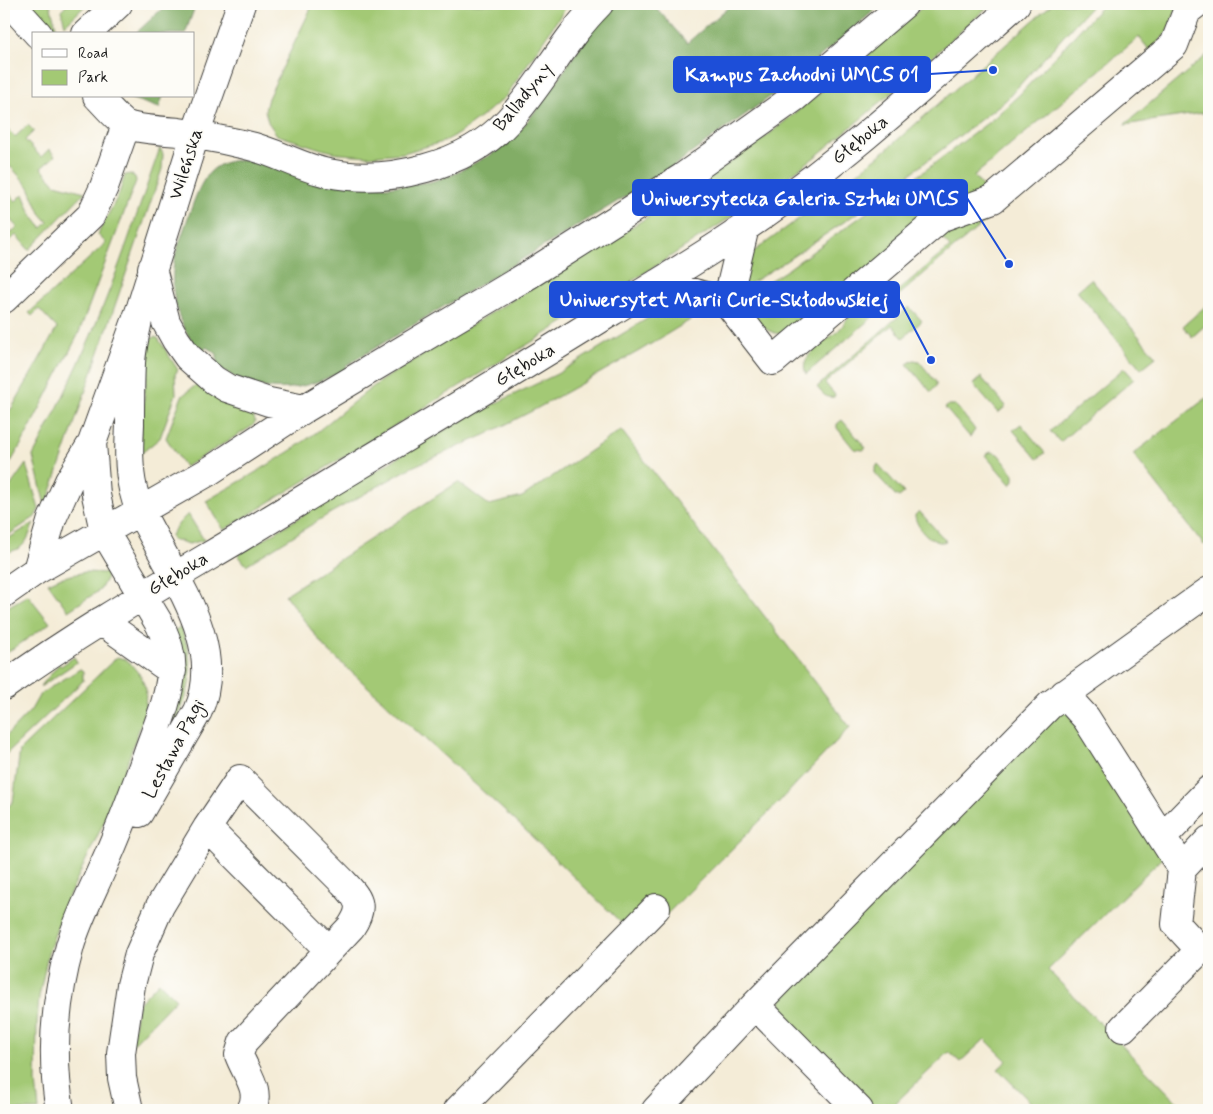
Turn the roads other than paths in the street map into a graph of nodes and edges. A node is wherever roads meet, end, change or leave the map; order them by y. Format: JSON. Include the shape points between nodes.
{"nodes":[{"id":1,"x":14,"y":4,"type":"edge"},
{"id":2,"x":118,"y":4,"type":"edge"},
{"id":3,"x":241,"y":4,"type":"edge"},
{"id":4,"x":599,"y":4,"type":"edge"},
{"id":5,"x":904,"y":4,"type":"edge"},
{"id":6,"x":1016,"y":4,"type":"edge"},
{"id":7,"x":1196,"y":4,"type":"edge"},
{"id":8,"x":36,"y":32,"type":"edge"},
{"id":9,"x":88,"y":32,"type":"edge"},
{"id":10,"x":99,"y":98,"type":"edge"},
{"id":11,"x":126,"y":125,"type":"junction"},
{"id":12,"x":196,"y":135,"type":"junction"},
{"id":13,"x":745,"y":227,"type":"junction"},
{"id":14,"x":152,"y":268,"type":"junction"},
{"id":15,"x":658,"y":283,"type":"junction"},
{"id":16,"x":4,"y":299,"type":"edge"},
{"id":17,"x":727,"y":302,"type":"junction"},
{"id":18,"x":141,"y":307,"type":"junction"},
{"id":19,"x":304,"y":409,"type":"junction"},
{"id":20,"x":92,"y":443,"type":"junction"},
{"id":21,"x":140,"y":512,"type":"junction"},
{"id":22,"x":104,"y":532,"type":"junction"},
{"id":23,"x":36,"y":570,"type":"junction"},
{"id":24,"x":175,"y":576,"type":"junction"},
{"id":25,"x":1209,"y":591,"type":"edge"},
{"id":26,"x":4,"y":593,"type":"edge"},
{"id":27,"x":143,"y":595,"type":"junction"},
{"id":28,"x":101,"y":621,"type":"junction"},
{"id":29,"x":172,"y":671,"type":"junction"},
{"id":30,"x":4,"y":686,"type":"edge"},
{"id":31,"x":1064,"y":694,"type":"junction"},
{"id":32,"x":1209,"y":790,"type":"edge"},
{"id":33,"x":1183,"y":816,"type":"junction"},
{"id":34,"x":208,"y":828,"type":"junction"},
{"id":35,"x":1163,"y":837,"type":"junction"},
{"id":36,"x":1209,"y":840,"type":"edge"},
{"id":37,"x":103,"y":868,"type":"junction"},
{"id":38,"x":1182,"y":868,"type":"junction"},
{"id":39,"x":656,"y":908,"type":"dead end"},
{"id":40,"x":328,"y":950,"type":"junction"},
{"id":41,"x":755,"y":1005,"type":"junction"},
{"id":42,"x":1123,"y":1028,"type":"dead end"},
{"id":43,"x":60,"y":1110,"type":"edge"},
{"id":44,"x":129,"y":1110,"type":"edge"},
{"id":45,"x":250,"y":1110,"type":"edge"},
{"id":46,"x":458,"y":1110,"type":"edge"},
{"id":47,"x":656,"y":1110,"type":"edge"},
{"id":48,"x":859,"y":1110,"type":"edge"}],
"edges":[{"from":1,"to":8,"type":"street"},
{"from":2,"to":9,"type":"street"},
{"from":3,"to":12,"type":"street","name":"Wileńska"},
{"from":4,"to":12,"type":"street","name":"Balladyny","via":[[567,40],[536,87],[508,121],[490,137],[438,164],[408,173],[351,176],[326,173],[262,148]]},
{"from":5,"to":19,"type":"street","via":[[795,97],[683,177],[530,274]]},
{"from":6,"to":13,"type":"street","name":"Głęboka","via":[[864,138]]},
{"from":7,"to":17,"type":"street","via":[[1187,11],[1174,46],[993,198],[942,217],[773,361]]},
{"from":10,"to":11,"type":"street"},
{"from":11,"to":12,"type":"street","name":"Balladyny"},
{"from":11,"to":16,"type":"street","via":[[91,215]]},
{"from":12,"to":14,"type":"street","name":"Wileńska"},
{"from":13,"to":15,"type":"street","name":"Głęboka"},
{"from":13,"to":17,"type":"street"},
{"from":14,"to":18,"type":"street","name":"Wileńska"},
{"from":14,"to":19,"type":"street","via":[[166,322],[188,357],[227,388]]},
{"from":15,"to":17,"type":"street"},
{"from":15,"to":24,"type":"street","name":"Głęboka"},
{"from":18,"to":20,"type":"street","name":"Wileńska"},
{"from":18,"to":21,"type":"street","name":"Wileńska","via":[[131,362],[129,438],[130,474]]},
{"from":19,"to":21,"type":"street"},
{"from":20,"to":22,"type":"street","name":"Wileńska","via":[[96,495]]},
{"from":20,"to":23,"type":"street","name":"Wileńska","via":[[69,481],[52,519]]},
{"from":21,"to":22,"type":"street"},
{"from":21,"to":24,"type":"street","name":"Lesława Pagi"},
{"from":21,"to":27,"type":"street"},
{"from":22,"to":23,"type":"street"},
{"from":22,"to":27,"type":"street","name":"Lesława Pagi"},
{"from":23,"to":26,"type":"street"},
{"from":24,"to":27,"type":"street","name":"Głęboka"},
{"from":24,"to":37,"type":"street","name":"Lesława Pagi","via":[[199,627],[203,645],[206,672],[202,701],[142,808]]},
{"from":25,"to":31,"type":"street"},
{"from":27,"to":28,"type":"street","name":"Głęboka"},
{"from":27,"to":29,"type":"street","name":"Lesława Pagi","via":[[167,641]]},
{"from":28,"to":29,"type":"street"},
{"from":28,"to":30,"type":"street","name":"Głęboka"},
{"from":29,"to":37,"type":"street","name":"Lesława Pagi","via":[[158,725]]},
{"from":31,"to":35,"type":"street","via":[[1086,718]]},
{"from":31,"to":41,"type":"street"},
{"from":32,"to":33,"type":"street"},
{"from":33,"to":35,"type":"street"},
{"from":33,"to":36,"type":"street"},
{"from":34,"to":40,"type":"street"},
{"from":34,"to":40,"type":"street","via":[[240,779],[356,896],[360,906],[358,917]]},
{"from":34,"to":44,"type":"street","via":[[160,906],[136,963],[121,1053]]},
{"from":35,"to":38,"type":"street"},
{"from":36,"to":38,"type":"street"},
{"from":37,"to":43,"type":"street","name":"Lesława Pagi","via":[[77,926],[58,995],[55,1058]]},
{"from":38,"to":42,"type":"street","via":[[1176,924],[1200,950]]},
{"from":39,"to":46,"type":"street"},
{"from":40,"to":45,"type":"street","via":[[243,1042],[239,1056],[255,1091]]},
{"from":41,"to":47,"type":"street"},
{"from":41,"to":48,"type":"street"}]}
